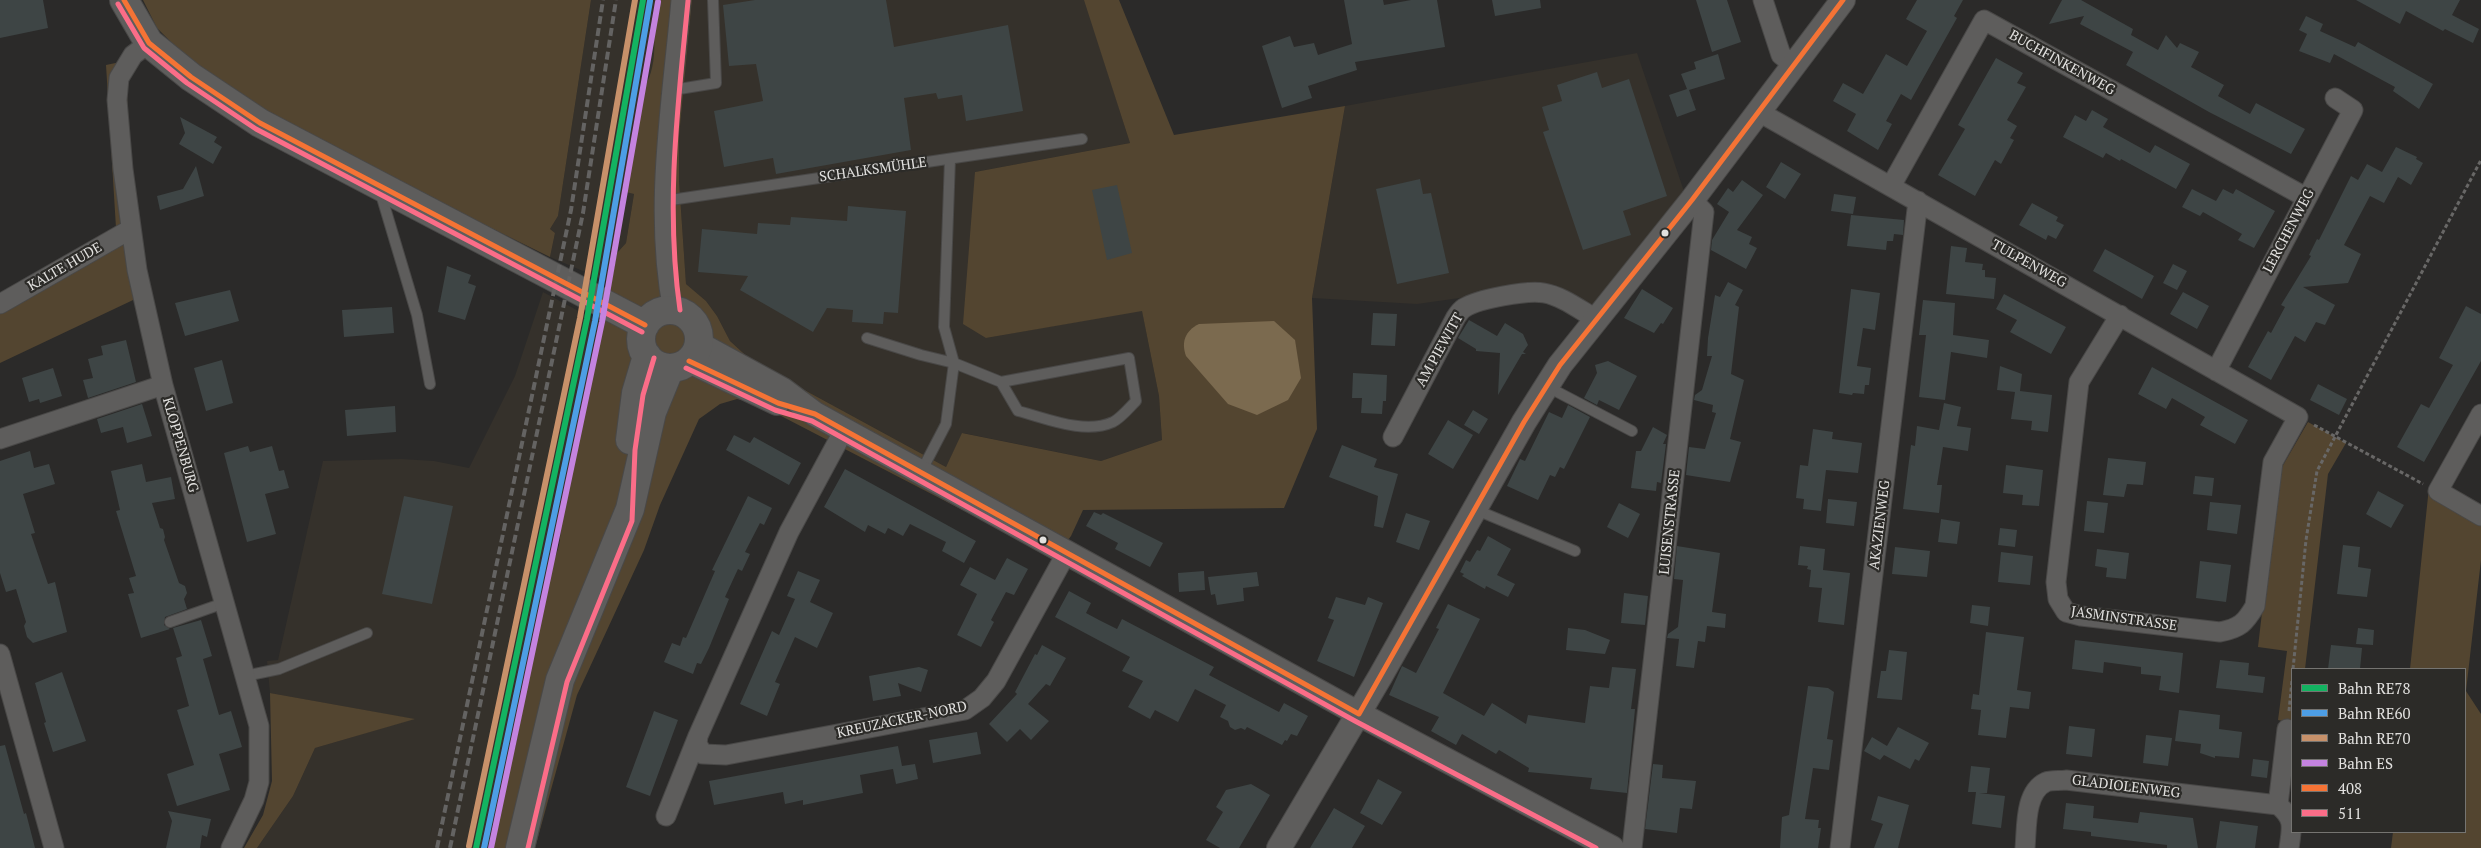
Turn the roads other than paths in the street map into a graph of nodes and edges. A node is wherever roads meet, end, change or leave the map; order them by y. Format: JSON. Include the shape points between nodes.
{"nodes":[{"id":1,"x":124,"y":0,"type":"edge"},
{"id":2,"x":682,"y":0,"type":"edge"},
{"id":3,"x":713,"y":0,"type":"edge"},
{"id":4,"x":1763,"y":0,"type":"edge"},
{"id":5,"x":1844,"y":0,"type":"edge"},
{"id":6,"x":148,"y":43,"type":"junction"},
{"id":7,"x":1794,"y":65,"type":"junction"},
{"id":8,"x":673,"y":90,"type":"junction"},
{"id":9,"x":2335,"y":98,"type":"dead end"},
{"id":10,"x":1759,"y":112,"type":"junction"},
{"id":11,"x":1082,"y":139,"type":"dead end"},
{"id":12,"x":950,"y":158,"type":"junction"},
{"id":13,"x":378,"y":185,"type":"junction"},
{"id":14,"x":1891,"y":186,"type":"junction"},
{"id":15,"x":2307,"y":198,"type":"junction"},
{"id":16,"x":664,"y":200,"type":"junction"},
{"id":17,"x":1692,"y":200,"type":"junction"},
{"id":18,"x":1918,"y":201,"type":"junction"},
{"id":19,"x":131,"y":229,"type":"junction"},
{"id":20,"x":0,"y":304,"type":"edge"},
{"id":21,"x":673,"y":311,"type":"junction"},
{"id":22,"x":2120,"y":315,"type":"junction"},
{"id":23,"x":1596,"y":319,"type":"junction"},
{"id":24,"x":645,"y":325,"type":"junction"},
{"id":25,"x":868,"y":338,"type":"dead end"},
{"id":26,"x":676,"y":357,"type":"junction"},
{"id":27,"x":954,"y":363,"type":"junction"},
{"id":28,"x":2216,"y":371,"type":"junction"},
{"id":29,"x":1001,"y":382,"type":"junction"},
{"id":30,"x":430,"y":384,"type":"dead end"},
{"id":31,"x":163,"y":386,"type":"junction"},
{"id":32,"x":1546,"y":386,"type":"junction"},
{"id":33,"x":2481,"y":414,"type":"edge"},
{"id":34,"x":2298,"y":416,"type":"joint"},
{"id":35,"x":844,"y":430,"type":"junction"},
{"id":36,"x":1632,"y":431,"type":"dead end"},
{"id":37,"x":1393,"y":437,"type":"dead end"},
{"id":38,"x":0,"y":439,"type":"edge"},
{"id":39,"x":921,"y":473,"type":"junction"},
{"id":40,"x":1473,"y":509,"type":"junction"},
{"id":41,"x":2481,"y":516,"type":"edge"},
{"id":42,"x":1066,"y":552,"type":"junction"},
{"id":43,"x":1575,"y":552,"type":"dead end"},
{"id":44,"x":224,"y":604,"type":"junction"},
{"id":45,"x":170,"y":622,"type":"dead end"},
{"id":46,"x":367,"y":633,"type":"dead end"},
{"id":47,"x":0,"y":654,"type":"edge"},
{"id":48,"x":245,"y":676,"type":"junction"},
{"id":49,"x":1358,"y":714,"type":"junction"},
{"id":50,"x":2287,"y":729,"type":"road end"},
{"id":51,"x":698,"y":736,"type":"junction"},
{"id":52,"x":2278,"y":805,"type":"junction"},
{"id":53,"x":666,"y":816,"type":"dead end"},
{"id":54,"x":2291,"y":820,"type":"edge"},
{"id":55,"x":2291,"y":831,"type":"edge"},
{"id":56,"x":54,"y":848,"type":"edge"},
{"id":57,"x":231,"y":848,"type":"edge"},
{"id":58,"x":520,"y":848,"type":"edge"},
{"id":59,"x":1279,"y":848,"type":"edge"},
{"id":60,"x":1612,"y":848,"type":"edge"},
{"id":61,"x":1632,"y":848,"type":"edge"},
{"id":62,"x":1840,"y":848,"type":"edge"},
{"id":63,"x":2025,"y":848,"type":"edge"},
{"id":64,"x":2289,"y":848,"type":"edge"}],
"edges":[{"from":1,"to":6,"type":"main road"},
{"from":2,"to":8,"type":"street"},
{"from":3,"to":8,"type":"lane","via":[[716,83]]},
{"from":4,"to":7,"type":"street","via":[[1781,55]]},
{"from":5,"to":7,"type":"street"},
{"from":6,"to":13,"type":"main road","via":[[191,77],[260,123]]},
{"from":6,"to":19,"type":"street","name":"KLOPPENBURG","via":[[133,55],[119,78],[117,100]]},
{"from":7,"to":10,"type":"street"},
{"from":8,"to":16,"type":"street"},
{"from":9,"to":15,"type":"street","name":"LERCHENWEG","via":[[2353,110]]},
{"from":10,"to":14,"type":"street","name":"TULPENWEG"},
{"from":10,"to":17,"type":"street"},
{"from":11,"to":12,"type":"lane","name":"SCHALKSMÜHLE"},
{"from":12,"to":16,"type":"lane","name":"SCHALKSMÜHLE"},
{"from":12,"to":27,"type":"lane","via":[[944,327]]},
{"from":13,"to":24,"type":"main road"},
{"from":13,"to":30,"type":"lane","via":[[417,315]]},
{"from":14,"to":15,"type":"street","name":"BUCHFINKENWEG","via":[[1984,20]]},
{"from":14,"to":18,"type":"street","name":"TULPENWEG"},
{"from":15,"to":28,"type":"street","name":"LERCHENWEG"},
{"from":16,"to":21,"type":"street","via":[[665,257]]},
{"from":17,"to":23,"type":"street"},
{"from":17,"to":61,"type":"street","name":"LUISENSTRASSE","via":[[1704,212]]},
{"from":18,"to":22,"type":"street","name":"TULPENWEG"},
{"from":18,"to":62,"type":"street","name":"AKAZIENWEG"},
{"from":19,"to":20,"type":"street","name":"KALTE HUDE"},
{"from":19,"to":31,"type":"street","name":"KLOPPENBURG"},
{"from":21,"to":24,"type":"main road","via":[[654,315]]},
{"from":21,"to":26,"type":"main road","via":[[682,313],[696,326]]},
{"from":22,"to":28,"type":"street","name":"TULPENWEG"},
{"from":22,"to":34,"type":"street","name":"JASMINSTRASSE","via":[[2079,382],[2056,582],[2058,599],[2066,612],[2220,632],[2235,629],[2247,620],[2255,606],[2273,462]]},
{"from":23,"to":32,"type":"street"},
{"from":23,"to":37,"type":"street","name":"AM PIEWITT","via":[[1544,293],[1493,299],[1463,309]]},
{"from":24,"to":26,"type":"main road","via":[[642,338]]},
{"from":25,"to":27,"type":"lane"},
{"from":26,"to":35,"type":"street","via":[[778,404],[815,414]]},
{"from":26,"to":58,"type":"main road","via":[[652,412],[635,493],[560,680]]},
{"from":27,"to":29,"type":"lane"},
{"from":27,"to":39,"type":"lane","via":[[946,424]]},
{"from":28,"to":34,"type":"street","name":"TULPENWEG"},
{"from":29,"to":29,"type":"lane","via":[[1129,358],[1136,401],[1115,421],[1099,427],[1068,424],[1018,410]]},
{"from":31,"to":38,"type":"street"},
{"from":31,"to":44,"type":"street","name":"KLOPPENBURG"},
{"from":32,"to":36,"type":"lane"},
{"from":32,"to":40,"type":"street"},
{"from":33,"to":41,"type":"street","via":[[2438,491]]},
{"from":35,"to":39,"type":"street"},
{"from":35,"to":51,"type":"street","via":[[789,532]]},
{"from":39,"to":42,"type":"street"},
{"from":40,"to":43,"type":"lane"},
{"from":40,"to":49,"type":"street"},
{"from":42,"to":49,"type":"street"},
{"from":42,"to":51,"type":"street","name":"KREUZACKER-NORD","via":[[996,681],[982,698],[965,710],[713,756],[699,750]]},
{"from":44,"to":45,"type":"lane"},
{"from":44,"to":48,"type":"street","name":"KLOPPENBURG"},
{"from":46,"to":48,"type":"lane","via":[[279,669]]},
{"from":47,"to":56,"type":"street"},
{"from":48,"to":57,"type":"street","name":"KLOPPENBURG","via":[[259,726],[259,782]]},
{"from":49,"to":59,"type":"street"},
{"from":49,"to":60,"type":"street"},
{"from":50,"to":52,"type":"street"},
{"from":51,"to":53,"type":"street"},
{"from":52,"to":54,"type":"street"},
{"from":52,"to":63,"type":"street","name":"GLADIOLENWEG","via":[[2066,780],[2046,782],[2035,792],[2029,808]]},
{"from":55,"to":64,"type":"street"}]}
